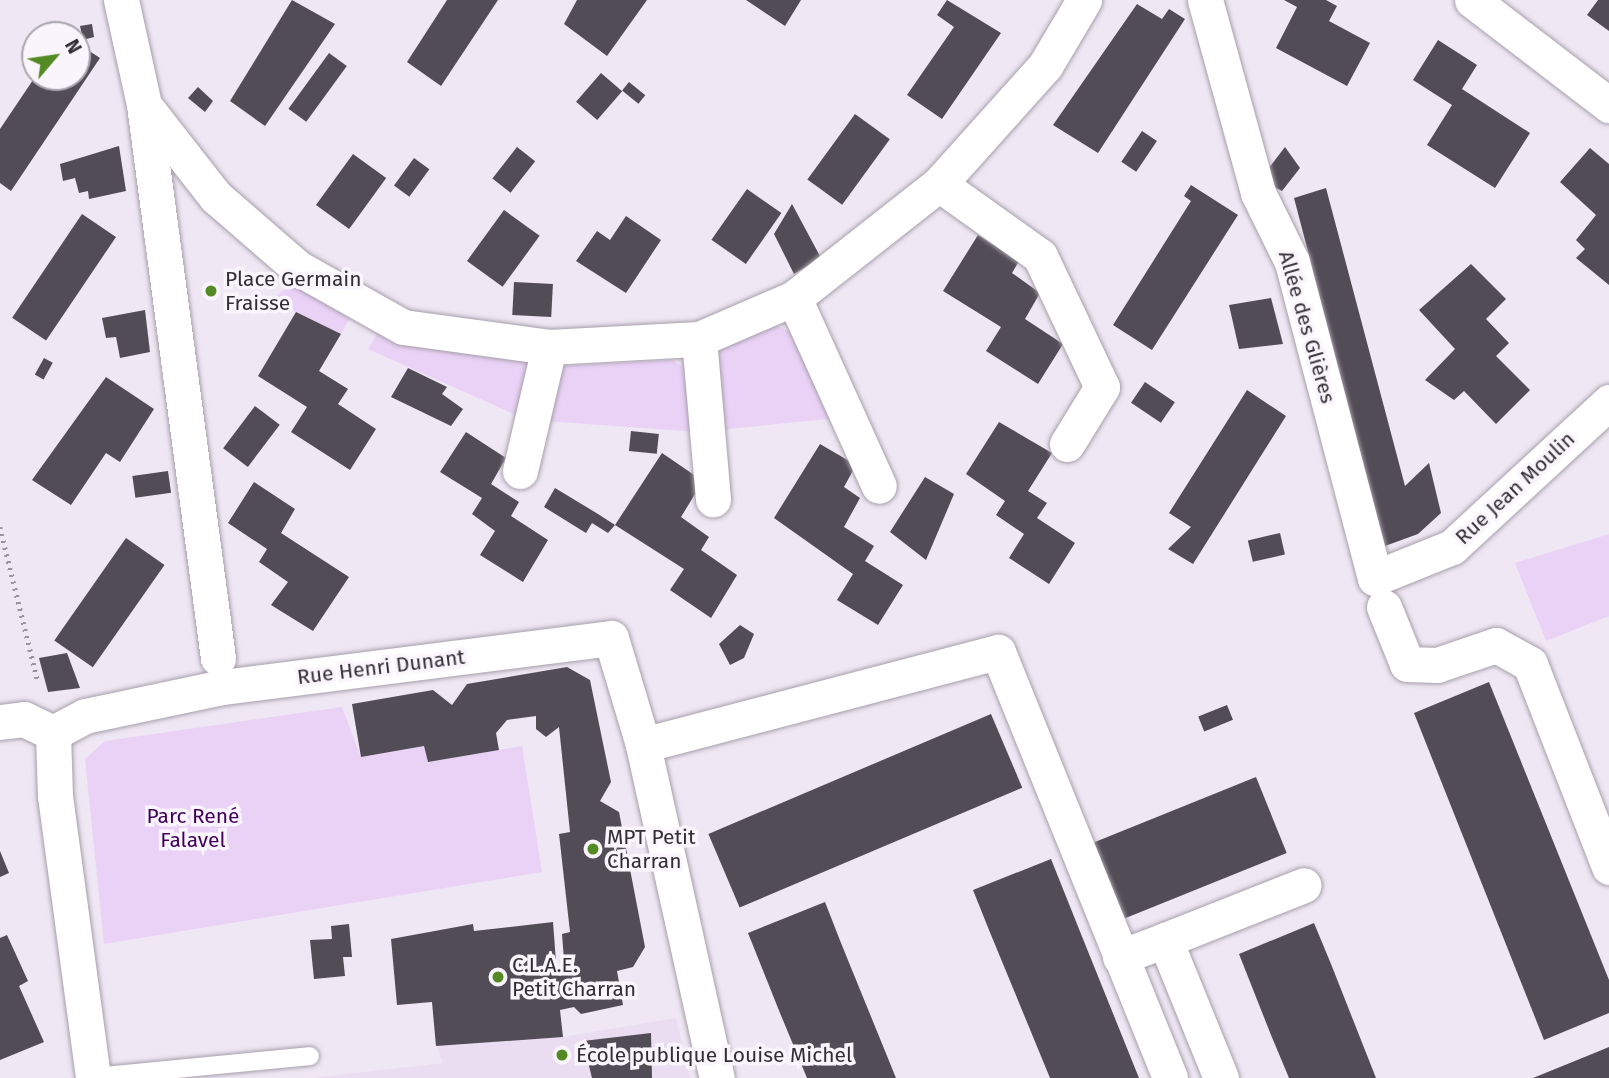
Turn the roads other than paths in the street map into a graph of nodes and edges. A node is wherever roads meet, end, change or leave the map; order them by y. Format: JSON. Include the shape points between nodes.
{"nodes":[{"id":1,"x":121,"y":0,"type":"edge"},
{"id":2,"x":1084,"y":0,"type":"edge"},
{"id":3,"x":1205,"y":0,"type":"edge"},
{"id":4,"x":1472,"y":0,"type":"edge"},
{"id":5,"x":144,"y":105,"type":"junction"},
{"id":6,"x":1609,"y":105,"type":"edge"},
{"id":7,"x":940,"y":184,"type":"junction"},
{"id":8,"x":794,"y":298,"type":"junction"},
{"id":9,"x":699,"y":339,"type":"junction"},
{"id":10,"x":549,"y":347,"type":"junction"},
{"id":11,"x":1609,"y":402,"type":"edge"},
{"id":12,"x":1067,"y":444,"type":"dead end"},
{"id":13,"x":520,"y":471,"type":"dead end"},
{"id":14,"x":879,"y":486,"type":"dead end"},
{"id":15,"x":713,"y":499,"type":"dead end"},
{"id":16,"x":1379,"y":592,"type":"junction"},
{"id":17,"x":218,"y":658,"type":"dead end"},
{"id":18,"x":0,"y":722,"type":"edge"},
{"id":19,"x":53,"y":733,"type":"junction"},
{"id":20,"x":643,"y":745,"type":"junction"},
{"id":21,"x":1609,"y":867,"type":"edge"},
{"id":22,"x":1304,"y":885,"type":"dead end"},
{"id":23,"x":1165,"y":940,"type":"junction"},
{"id":24,"x":1120,"y":957,"type":"junction"},
{"id":25,"x":310,"y":1056,"type":"dead end"},
{"id":26,"x":93,"y":1078,"type":"edge"},
{"id":27,"x":717,"y":1078,"type":"edge"},
{"id":28,"x":1170,"y":1078,"type":"edge"},
{"id":29,"x":1221,"y":1078,"type":"edge"}],
"edges":[{"from":1,"to":5,"type":"street"},
{"from":2,"to":7,"type":"street","via":[[1045,66]]},
{"from":3,"to":16,"type":"street","name":"Allée des Glières","via":[[1258,193],[1292,262]]},
{"from":4,"to":6,"type":"street"},
{"from":5,"to":10,"type":"street","via":[[216,197],[298,268],[403,327]]},
{"from":5,"to":17,"type":"street"},
{"from":7,"to":8,"type":"street"},
{"from":7,"to":12,"type":"street","via":[[1040,256],[1101,387]]},
{"from":8,"to":9,"type":"street"},
{"from":8,"to":14,"type":"street"},
{"from":9,"to":10,"type":"street"},
{"from":9,"to":15,"type":"street"},
{"from":10,"to":13,"type":"street"},
{"from":11,"to":16,"type":"street","name":"Rue Jean Moulin","via":[[1452,547]]},
{"from":16,"to":21,"type":"street","name":"Allée des Glières","via":[[1407,664],[1437,665],[1496,645],[1530,664]]},
{"from":18,"to":19,"type":"street","via":[[24,719]]},
{"from":19,"to":20,"type":"street","name":"Rue Henri Dunant","via":[[85,716],[223,687],[611,638]]},
{"from":19,"to":26,"type":"street","via":[[55,796]]},
{"from":20,"to":24,"type":"street","via":[[998,652]]},
{"from":20,"to":27,"type":"street","name":"Rue Henri Dunant"},
{"from":22,"to":23,"type":"street"},
{"from":23,"to":24,"type":"street"},
{"from":23,"to":29,"type":"street"},
{"from":24,"to":28,"type":"street"},
{"from":25,"to":26,"type":"lane"}]}
